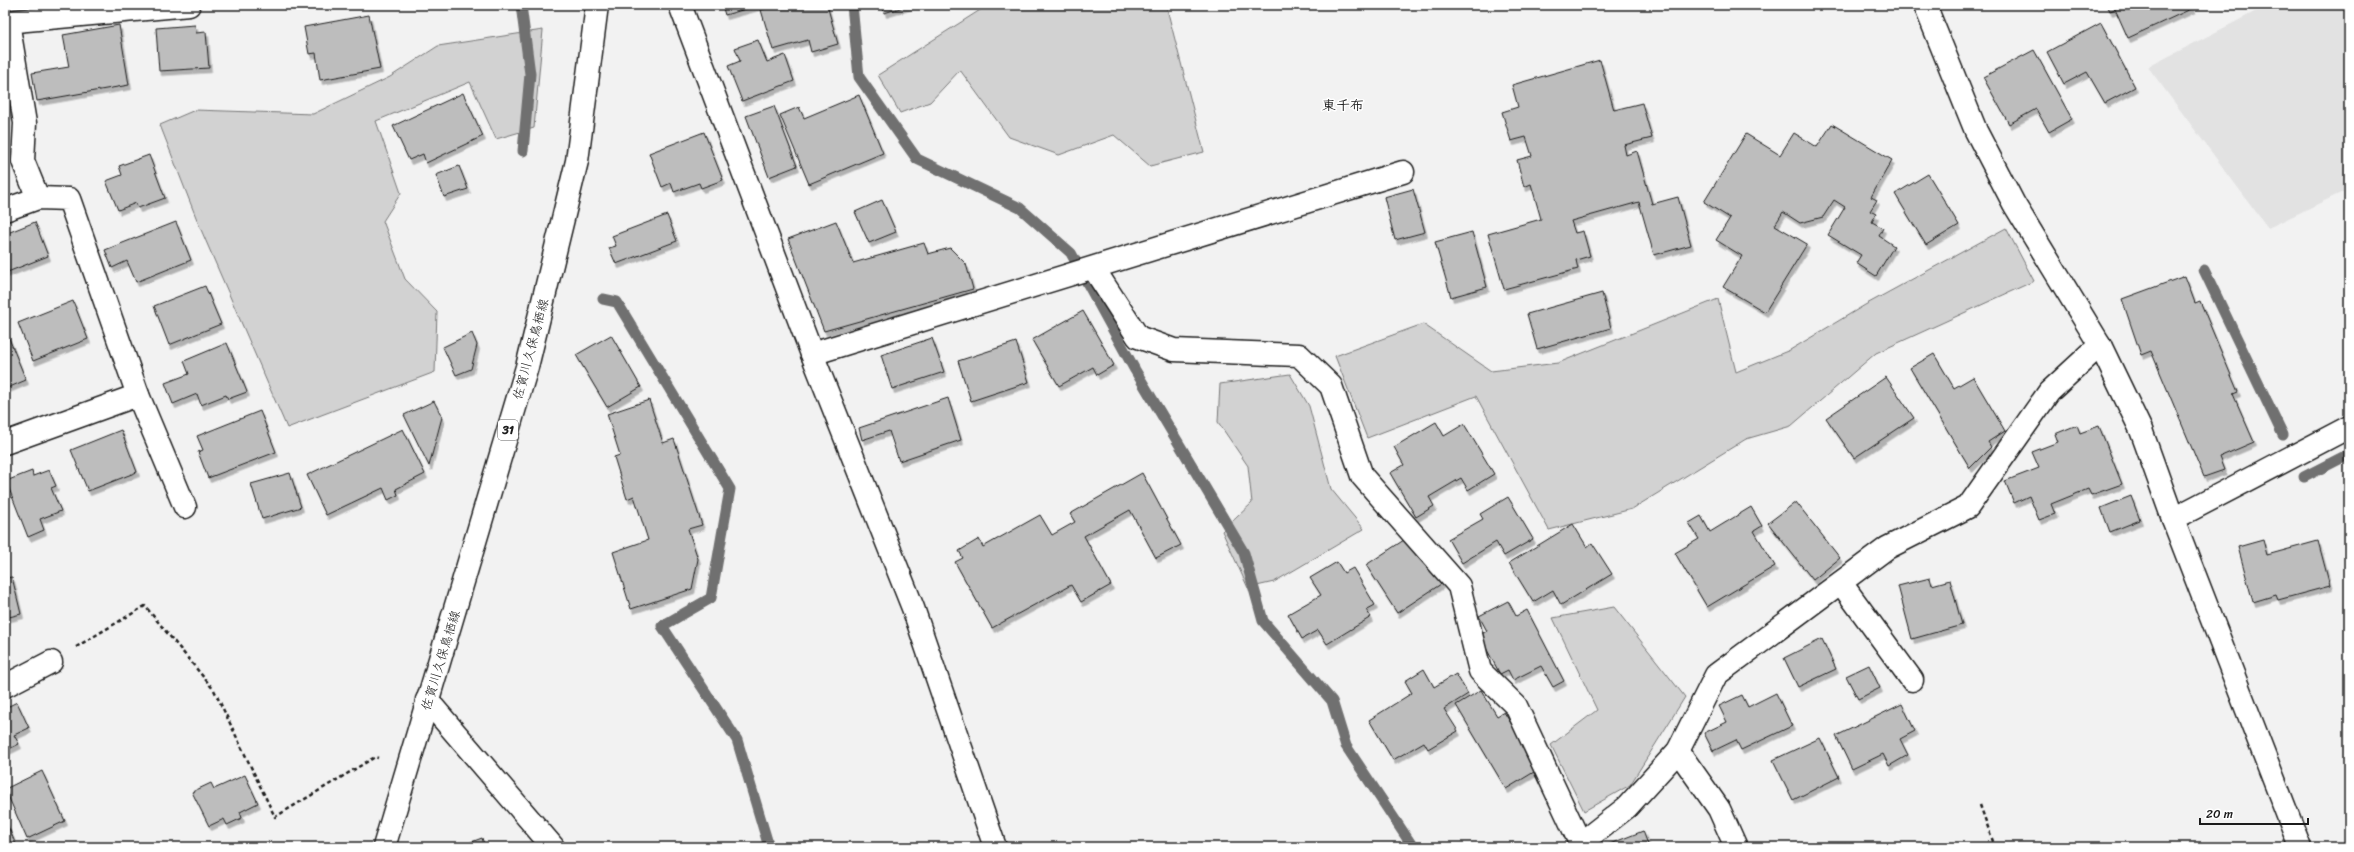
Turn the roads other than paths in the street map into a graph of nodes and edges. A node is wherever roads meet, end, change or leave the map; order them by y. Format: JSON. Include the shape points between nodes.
{"nodes":[{"id":1,"x":189,"y":5,"type":"edge"},
{"id":2,"x":596,"y":5,"type":"edge"},
{"id":3,"x":680,"y":5,"type":"edge"},
{"id":4,"x":1925,"y":5,"type":"edge"},
{"id":5,"x":7,"y":22,"type":"edge"},
{"id":6,"x":1403,"y":172,"type":"dead end"},
{"id":7,"x":38,"y":198,"type":"junction"},
{"id":8,"x":5,"y":210,"type":"edge"},
{"id":9,"x":1094,"y":269,"type":"junction"},
{"id":10,"x":2100,"y":345,"type":"junction"},
{"id":11,"x":812,"y":354,"type":"junction"},
{"id":12,"x":138,"y":395,"type":"junction"},
{"id":13,"x":2349,"y":427,"type":"edge"},
{"id":14,"x":5,"y":443,"type":"edge"},
{"id":15,"x":185,"y":507,"type":"dead end"},
{"id":16,"x":2173,"y":519,"type":"junction"},
{"id":17,"x":1842,"y":583,"type":"junction"},
{"id":18,"x":51,"y":662,"type":"road end"},
{"id":19,"x":1912,"y":680,"type":"dead end"},
{"id":20,"x":5,"y":686,"type":"edge"},
{"id":21,"x":427,"y":700,"type":"junction"},
{"id":22,"x":1678,"y":751,"type":"junction"},
{"id":23,"x":1581,"y":845,"type":"edge"},
{"id":24,"x":384,"y":847,"type":"edge"},
{"id":25,"x":552,"y":847,"type":"edge"},
{"id":26,"x":996,"y":847,"type":"edge"},
{"id":27,"x":1736,"y":847,"type":"edge"},
{"id":28,"x":2300,"y":847,"type":"edge"}],
"edges":[{"from":1,"to":5,"type":"street"},
{"from":2,"to":21,"type":"street","name":"佐賀川久保鳥栖線","number":"31","via":[[577,161],[527,367]]},
{"from":3,"to":11,"type":"street"},
{"from":4,"to":10,"type":"street","via":[[1976,131],[2014,204]]},
{"from":5,"to":7,"type":"street","via":[[25,123],[23,161]]},
{"from":6,"to":9,"type":"street"},
{"from":7,"to":8,"type":"street"},
{"from":7,"to":12,"type":"street","via":[[69,199]]},
{"from":9,"to":11,"type":"street"},
{"from":9,"to":23,"type":"street","via":[[1138,337],[1174,350],[1299,354],[1331,386],[1362,476],[1459,586],[1480,671],[1516,706]]},
{"from":10,"to":16,"type":"street","via":[[2141,430]]},
{"from":10,"to":17,"type":"street","via":[[2049,392],[1968,507],[1887,548]]},
{"from":11,"to":26,"type":"street","via":[[912,608]]},
{"from":12,"to":14,"type":"street"},
{"from":12,"to":15,"type":"street"},
{"from":13,"to":16,"type":"street"},
{"from":16,"to":28,"type":"street"},
{"from":17,"to":19,"type":"street"},
{"from":17,"to":22,"type":"street","via":[[1716,675]]},
{"from":18,"to":20,"type":"street"},
{"from":21,"to":24,"type":"street","name":"佐賀川久保鳥栖線","number":"31"},
{"from":21,"to":25,"type":"street"},
{"from":22,"to":23,"type":"street","via":[[1627,807]]},
{"from":22,"to":27,"type":"street","via":[[1719,809]]}]}
